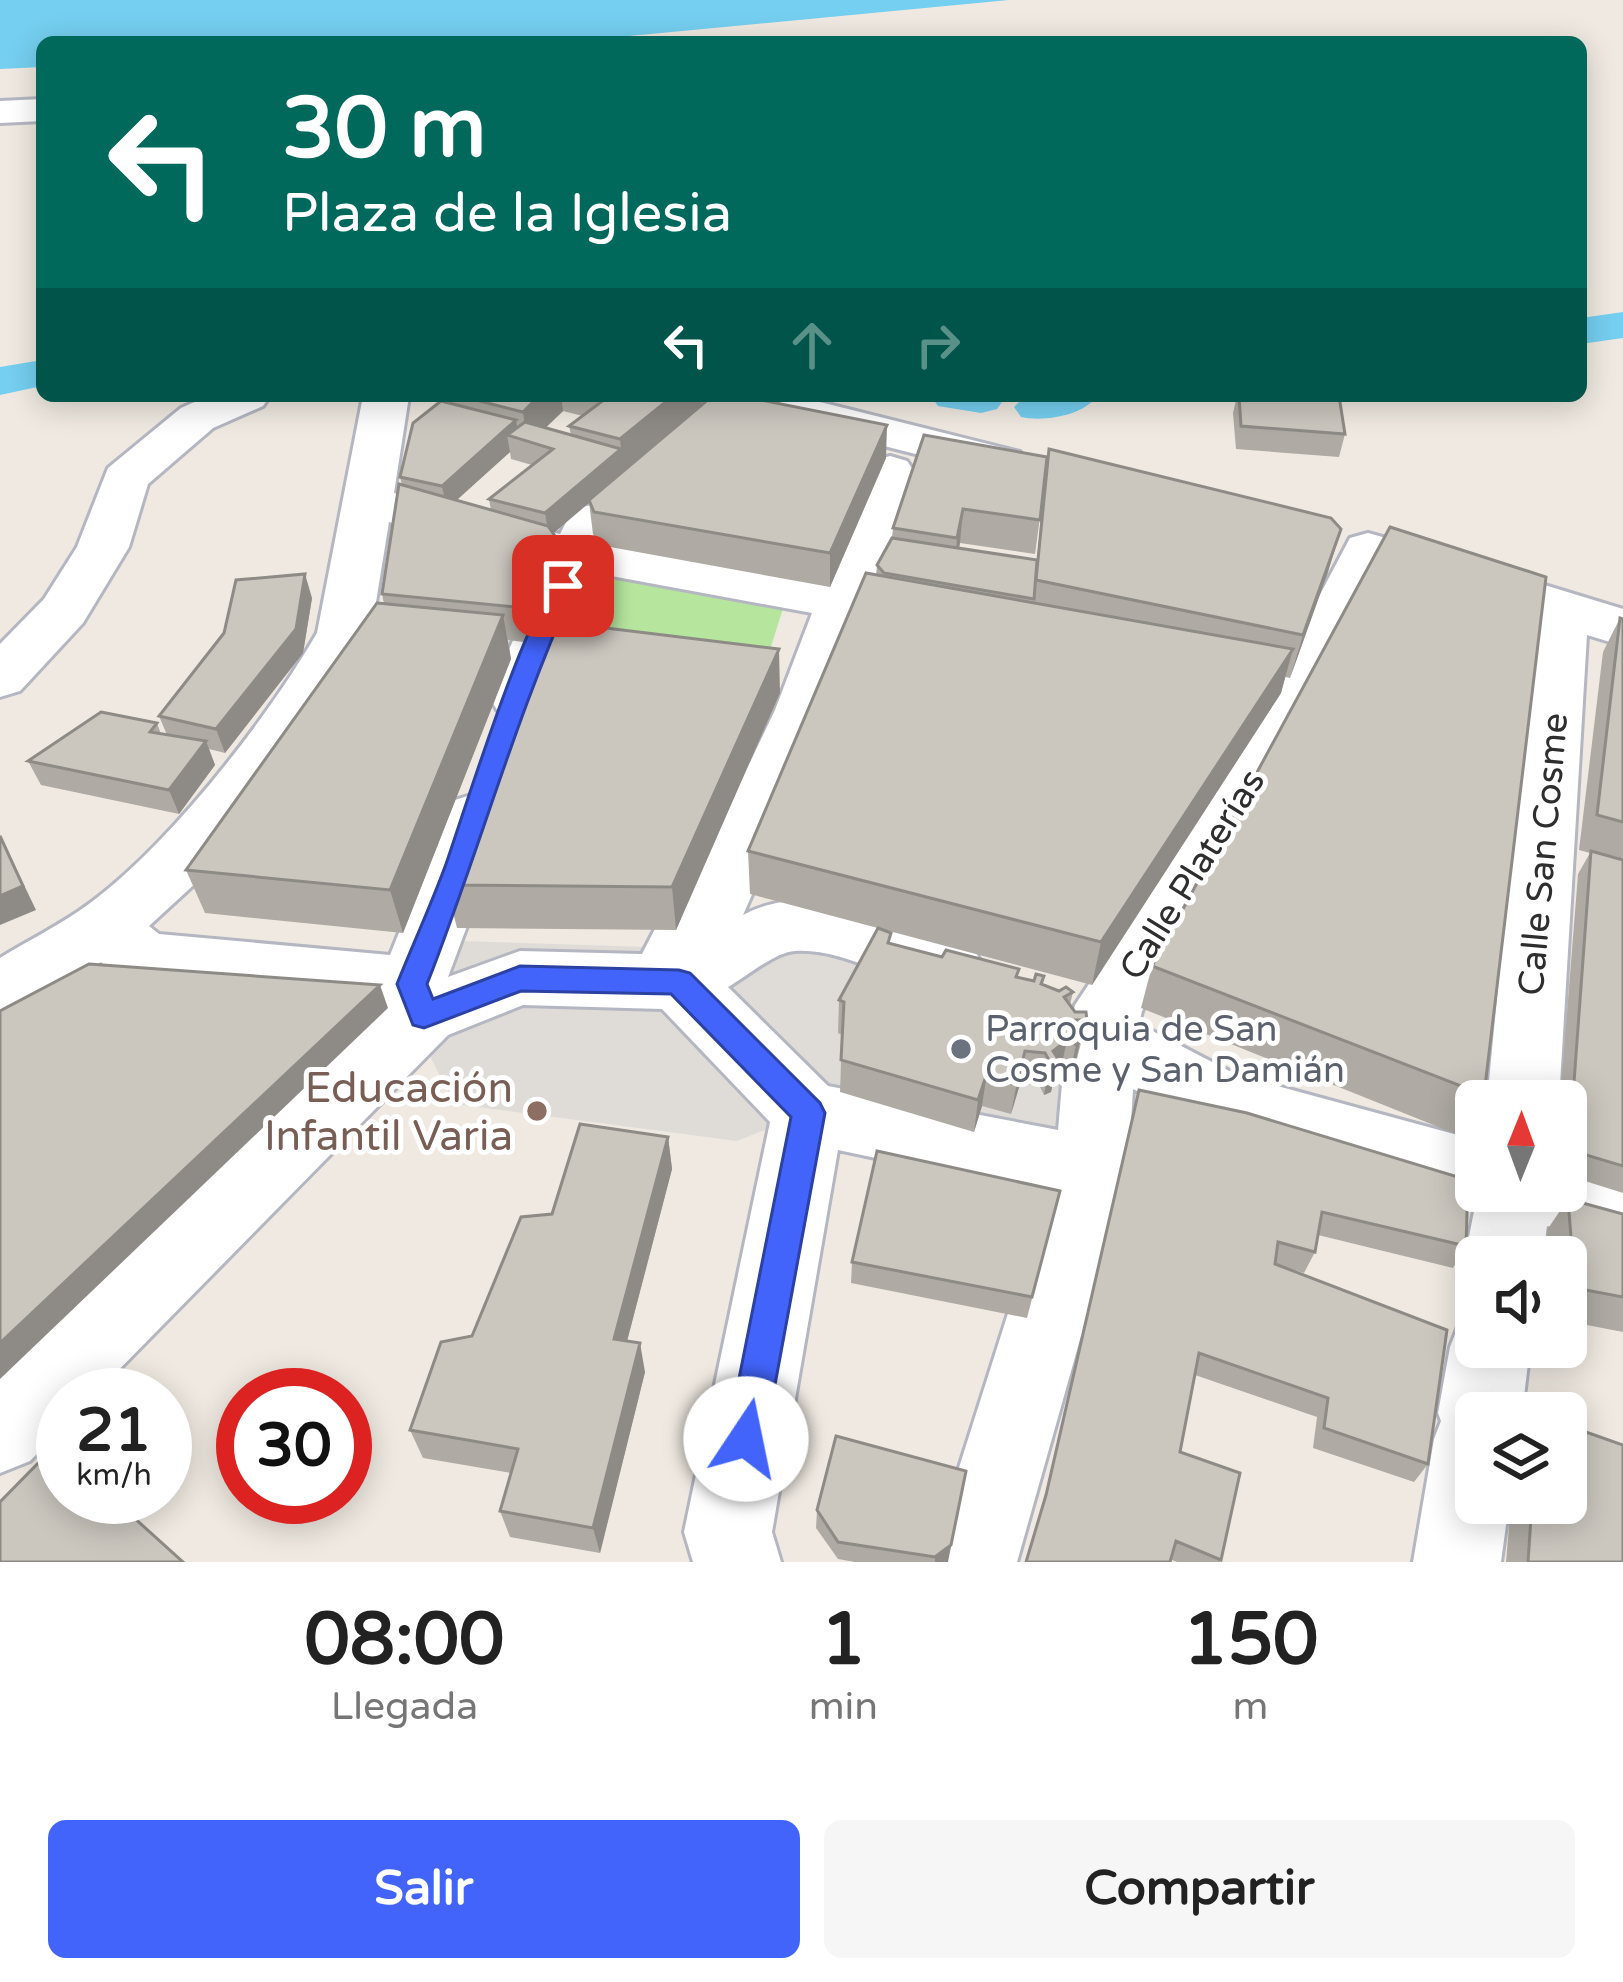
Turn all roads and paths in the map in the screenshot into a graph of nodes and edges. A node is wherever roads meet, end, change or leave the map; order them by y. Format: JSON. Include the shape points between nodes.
{"nodes":[{"id":1,"x":36,"y":110,"type":"edge"},
{"id":2,"x":0,"y":112,"type":"edge"},
{"id":3,"x":233,"y":402,"type":"edge"},
{"id":4,"x":385,"y":402,"type":"edge"},
{"id":5,"x":762,"y":402,"type":"edge"},
{"id":6,"x":815,"y":417,"type":"junction"},
{"id":7,"x":692,"y":430,"type":"edge"},
{"id":8,"x":890,"y":471,"type":"dead end"},
{"id":9,"x":1056,"y":474,"type":"edge"},
{"id":10,"x":623,"y":492,"type":"edge"},
{"id":11,"x":367,"y":501,"type":"junction"},
{"id":12,"x":578,"y":554,"type":"junction"},
{"id":13,"x":844,"y":600,"type":"junction"},
{"id":14,"x":1562,"y":607,"type":"junction"},
{"id":15,"x":980,"y":626,"type":"edge"},
{"id":16,"x":1623,"y":628,"type":"edge"},
{"id":17,"x":0,"y":679,"type":"edge"},
{"id":18,"x":105,"y":927,"type":"junction"},
{"id":19,"x":672,"y":982,"type":"junction"},
{"id":20,"x":0,"y":992,"type":"edge"},
{"id":21,"x":418,"y":1000,"type":"junction"},
{"id":22,"x":1101,"y":1038,"type":"junction"},
{"id":23,"x":1524,"y":1080,"type":"edge"},
{"id":24,"x":808,"y":1113,"type":"junction"},
{"id":25,"x":1455,"y":1167,"type":"edge"},
{"id":26,"x":1090,"y":1170,"type":"junction"},
{"id":27,"x":1587,"y":1203,"type":"edge"},
{"id":28,"x":1623,"y":1212,"type":"edge"},
{"id":29,"x":0,"y":1431,"type":"edge"},
{"id":30,"x":1463,"y":1524,"type":"edge"},
{"id":31,"x":737,"y":1562,"type":"edge"},
{"id":32,"x":974,"y":1562,"type":"edge"},
{"id":33,"x":1457,"y":1562,"type":"edge"}],
"edges":[{"from":1,"to":2,"type":"street"},
{"from":3,"to":17,"type":"street","via":[[197,418],[125,478],[103,547],[64,611]]},
{"from":4,"to":11,"type":"street"},
{"from":5,"to":6,"type":"street"},
{"from":6,"to":7,"type":"street","via":[[788,425],[724,411]]},
{"from":6,"to":9,"type":"street"},
{"from":8,"to":13,"type":"street"},
{"from":10,"to":12,"type":"street","via":[[588,523]]},
{"from":11,"to":12,"type":"street"},
{"from":11,"to":18,"type":"street","via":[[368,635],[320,676],[188,852]]},
{"from":12,"to":13,"type":"street"},
{"from":12,"to":21,"type":"street","via":[[510,648],[500,747]]},
{"from":13,"to":15,"type":"street"},
{"from":13,"to":19,"type":"street","via":[[804,710],[706,922],[678,949]]},
{"from":14,"to":16,"type":"street"},
{"from":14,"to":22,"type":"street","name":"Calle Platerías","via":[[1345,544],[1276,683],[1233,816],[1109,1005]]},
{"from":14,"to":23,"type":"street","name":"Calle San Cosme"},
{"from":18,"to":20,"type":"street"},
{"from":18,"to":21,"type":"street","via":[[143,959]]},
{"from":19,"to":21,"type":"street","via":[[520,978]]},
{"from":19,"to":22,"type":"street","via":[[783,924],[846,932],[1084,1004]]},
{"from":19,"to":24,"type":"street"},
{"from":21,"to":29,"type":"street"},
{"from":22,"to":25,"type":"street","via":[[1221,1101]]},
{"from":22,"to":26,"type":"street","name":"Calle Platerías"},
{"from":24,"to":26,"type":"street"},
{"from":24,"to":31,"type":"street","via":[[728,1532]]},
{"from":26,"to":32,"type":"street","name":"Calle Platerías"},
{"from":27,"to":28,"type":"street"},
{"from":30,"to":33,"type":"street"}]}
